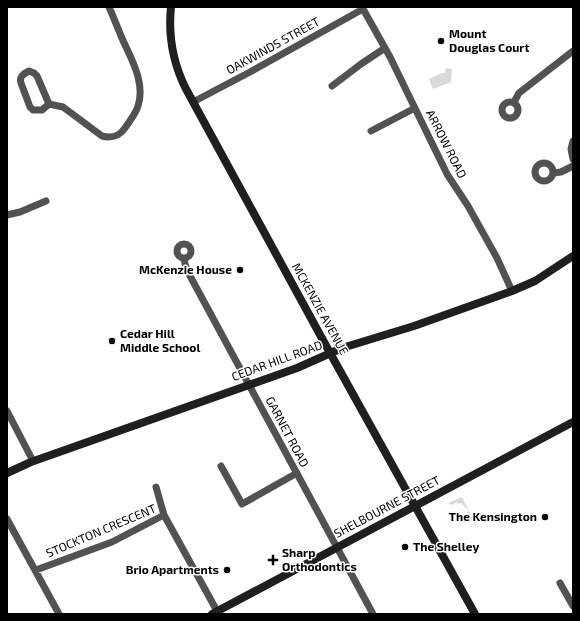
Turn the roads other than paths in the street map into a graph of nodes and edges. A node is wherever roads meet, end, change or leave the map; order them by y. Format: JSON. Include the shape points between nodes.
{"nodes":[{"id":1,"x":109,"y":7,"type":"edge"},
{"id":2,"x":171,"y":7,"type":"edge"},
{"id":3,"x":362,"y":8,"type":"edge"},
{"id":4,"x":385,"y":48,"type":"junction"},
{"id":5,"x":573,"y":51,"type":"edge"},
{"id":6,"x":332,"y":86,"type":"dead end"},
{"id":7,"x":193,"y":102,"type":"junction"},
{"id":8,"x":514,"y":102,"type":"dead end"},
{"id":9,"x":49,"y":104,"type":"junction"},
{"id":10,"x":415,"y":108,"type":"junction"},
{"id":11,"x":371,"y":131,"type":"dead end"},
{"id":12,"x":573,"y":141,"type":"edge"},
{"id":13,"x":573,"y":158,"type":"edge"},
{"id":14,"x":573,"y":166,"type":"edge"},
{"id":15,"x":553,"y":173,"type":"dead end"},
{"id":16,"x":46,"y":201,"type":"dead end"},
{"id":17,"x":7,"y":215,"type":"edge"},
{"id":18,"x":573,"y":256,"type":"edge"},
{"id":19,"x":184,"y":258,"type":"dead end"},
{"id":20,"x":512,"y":291,"type":"junction"},
{"id":21,"x":330,"y":354,"type":"junction"},
{"id":22,"x":249,"y":385,"type":"junction"},
{"id":23,"x":7,"y":411,"type":"edge"},
{"id":24,"x":573,"y":422,"type":"edge"},
{"id":25,"x":33,"y":461,"type":"junction"},
{"id":26,"x":221,"y":466,"type":"dead end"},
{"id":27,"x":7,"y":473,"type":"edge"},
{"id":28,"x":297,"y":473,"type":"junction"},
{"id":29,"x":156,"y":487,"type":"dead end"},
{"id":30,"x":416,"y":506,"type":"junction"},
{"id":31,"x":164,"y":515,"type":"junction"},
{"id":32,"x":7,"y":519,"type":"edge"},
{"id":33,"x":337,"y":548,"type":"junction"},
{"id":34,"x":36,"y":570,"type":"junction"},
{"id":35,"x":560,"y":583,"type":"dead end"},
{"id":36,"x":573,"y":606,"type":"edge"},
{"id":37,"x":214,"y":613,"type":"edge"},
{"id":38,"x":59,"y":614,"type":"edge"},
{"id":39,"x":373,"y":614,"type":"edge"},
{"id":40,"x":476,"y":614,"type":"edge"}],
"edges":[{"from":1,"to":9,"type":"street","via":[[138,79],[141,92],[138,108],[124,130],[110,138],[102,136],[63,107]]},
{"from":2,"to":7,"type":"main road","name":"MCKENZIE AVENUE","via":[[170,35],[174,56],[182,82]]},
{"from":3,"to":4,"type":"street","name":"ARROW ROAD"},
{"from":3,"to":7,"type":"street","name":"OAKWINDS STREET"},
{"from":4,"to":6,"type":"street"},
{"from":4,"to":10,"type":"street","name":"ARROW ROAD"},
{"from":5,"to":8,"type":"street","via":[[519,93]]},
{"from":7,"to":21,"type":"main road","name":"MCKENZIE AVENUE"},
{"from":9,"to":9,"type":"street","via":[[37,76],[29,71],[22,75],[20,79],[30,107],[37,111]]},
{"from":10,"to":11,"type":"street"},
{"from":10,"to":20,"type":"street","name":"ARROW ROAD","via":[[447,174],[498,258]]},
{"from":12,"to":13,"type":"street"},
{"from":14,"to":15,"type":"street"},
{"from":16,"to":17,"type":"street"},
{"from":18,"to":20,"type":"main road","name":"CEDAR HILL ROAD","via":[[535,281]]},
{"from":19,"to":22,"type":"street","name":"GARNET ROAD","via":[[189,274]]},
{"from":20,"to":21,"type":"main road","name":"CEDAR HILL ROAD"},
{"from":21,"to":22,"type":"main road","name":"CEDAR HILL ROAD"},
{"from":21,"to":30,"type":"main road","name":"MCKENZIE AVENUE"},
{"from":22,"to":25,"type":"main road","name":"CEDAR HILL ROAD"},
{"from":22,"to":28,"type":"street","name":"GARNET ROAD"},
{"from":23,"to":25,"type":"street"},
{"from":24,"to":30,"type":"main road","name":"SHELBOURNE STREET"},
{"from":25,"to":27,"type":"main road","name":"CEDAR HILL ROAD"},
{"from":26,"to":28,"type":"street","via":[[242,504]]},
{"from":28,"to":33,"type":"street","name":"GARNET ROAD"},
{"from":29,"to":31,"type":"street"},
{"from":30,"to":33,"type":"main road","name":"SHELBOURNE STREET"},
{"from":30,"to":40,"type":"main road","name":"MCKENZIE AVENUE"},
{"from":31,"to":34,"type":"street","name":"STOCKTON CRESCENT","via":[[112,542]]},
{"from":31,"to":37,"type":"street","name":"STOCKTON CRESCENT"},
{"from":32,"to":34,"type":"street"},
{"from":33,"to":37,"type":"main road","name":"SHELBOURNE STREET"},
{"from":33,"to":39,"type":"street","name":"GARNET ROAD"},
{"from":34,"to":38,"type":"street"},
{"from":35,"to":36,"type":"street"}]}
